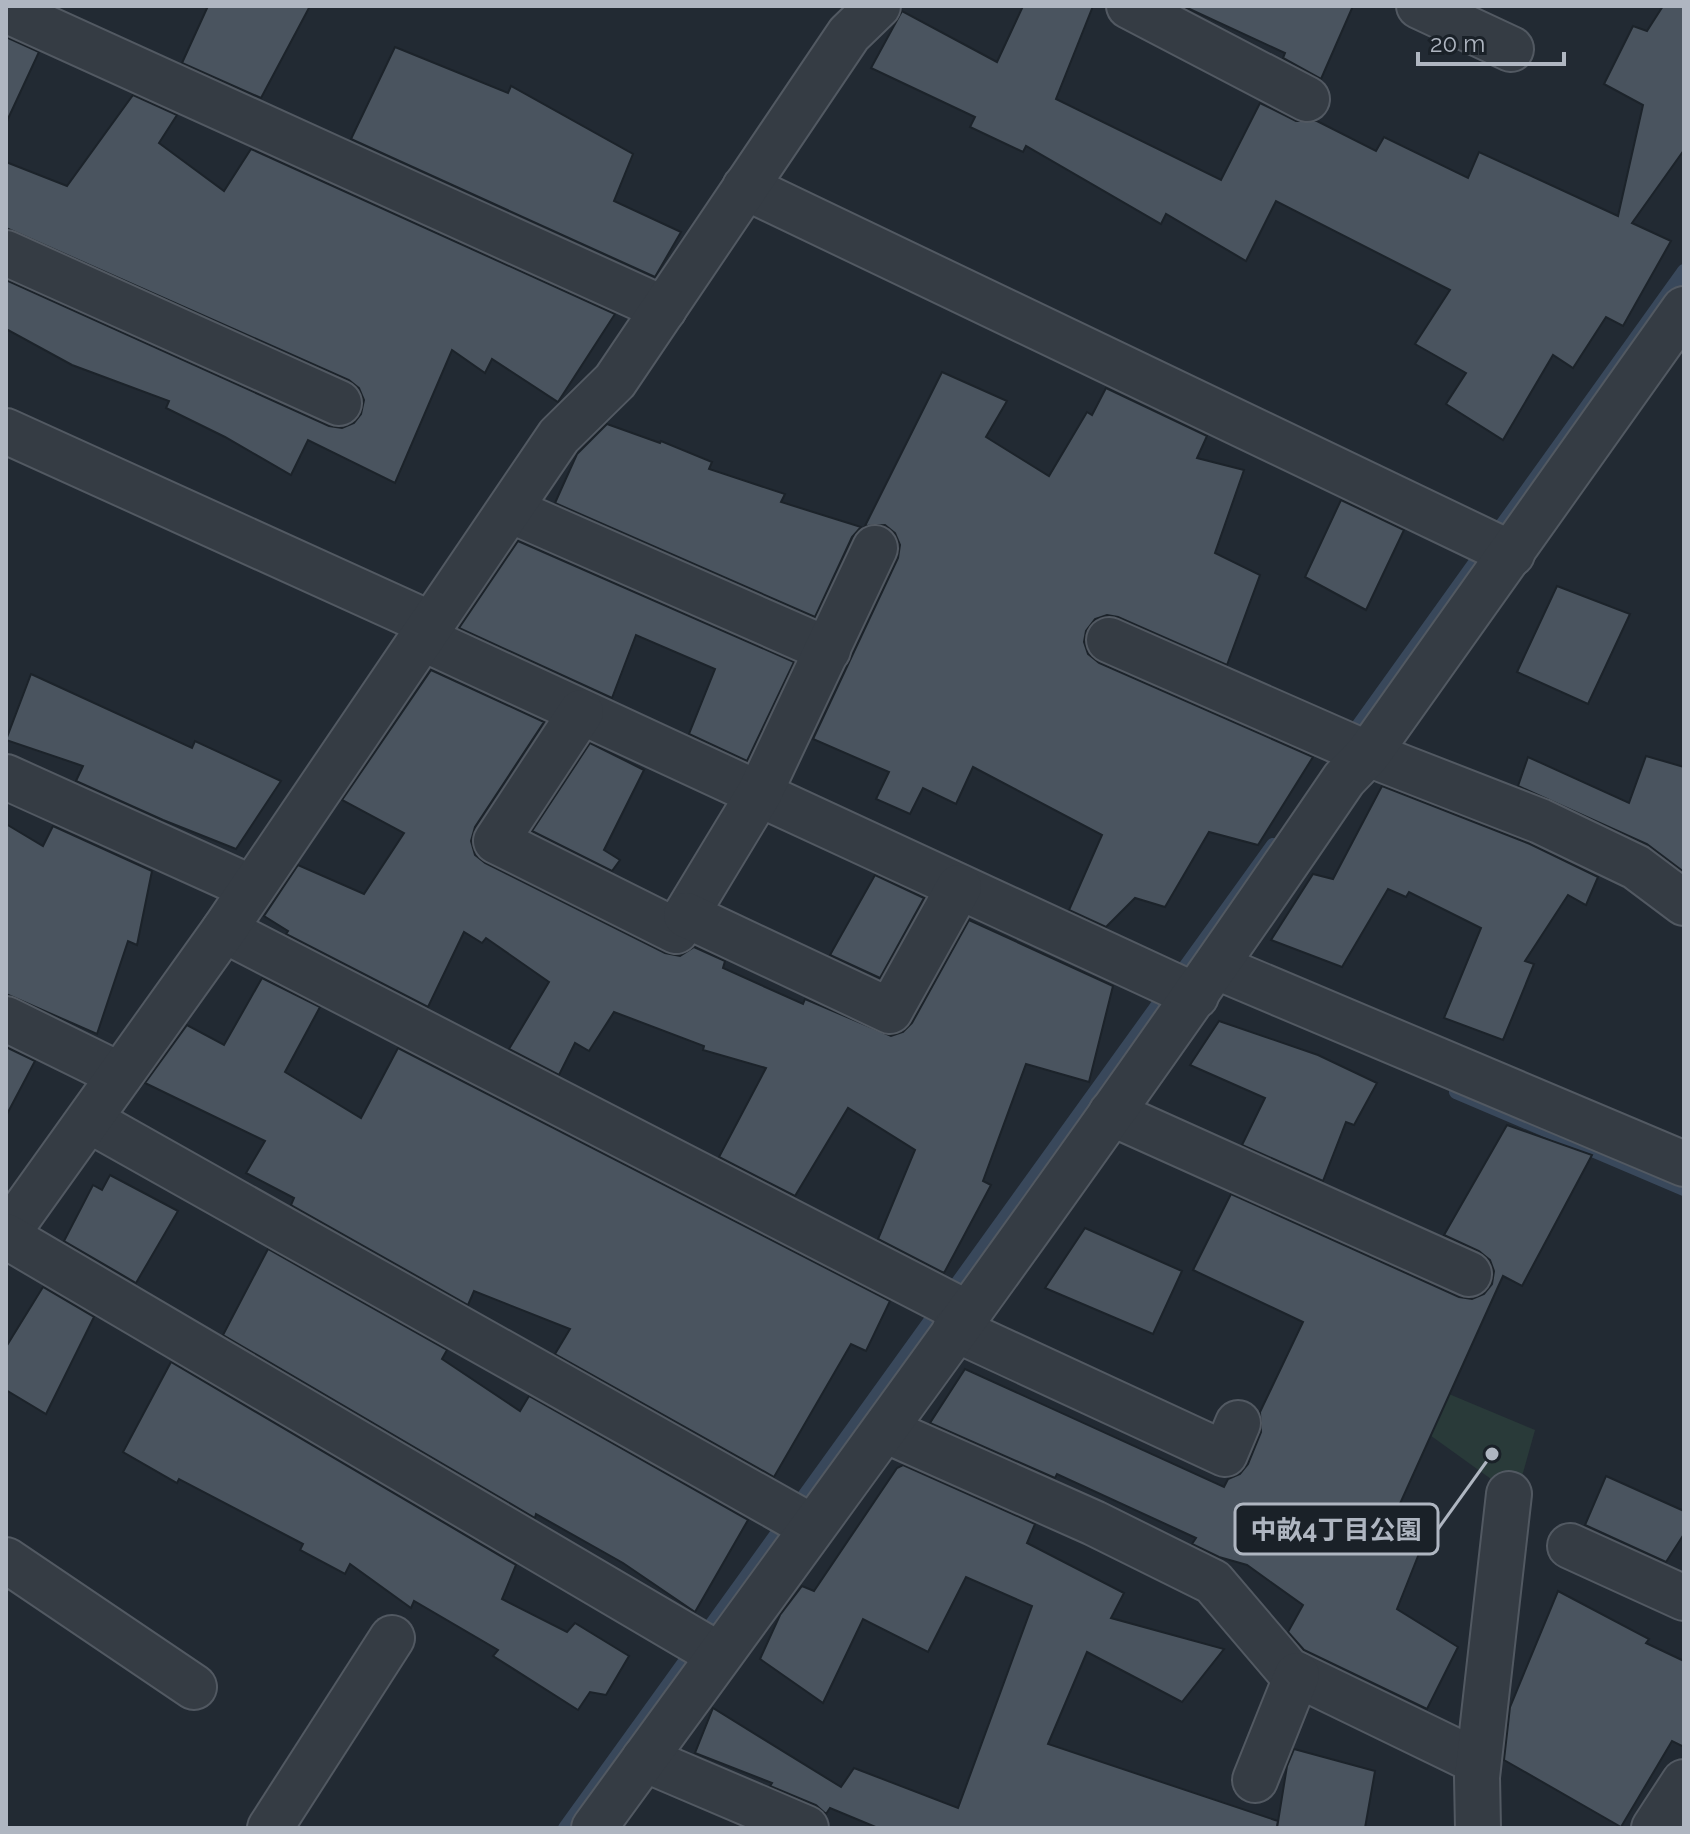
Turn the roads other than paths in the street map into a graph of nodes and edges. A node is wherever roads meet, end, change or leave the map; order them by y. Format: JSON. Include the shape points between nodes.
{"nodes":[{"id":1,"x":878,"y":6,"type":"edge"},
{"id":2,"x":1129,"y":6,"type":"edge"},
{"id":3,"x":1419,"y":6,"type":"edge"},
{"id":4,"x":6,"y":10,"type":"edge"},
{"id":5,"x":1511,"y":49,"type":"dead end"},
{"id":6,"x":1307,"y":99,"type":"dead end"},
{"id":7,"x":745,"y":187,"type":"junction"},
{"id":8,"x":6,"y":253,"type":"edge"},
{"id":9,"x":664,"y":309,"type":"junction"},
{"id":10,"x":1684,"y":309,"type":"edge"},
{"id":11,"x":339,"y":403,"type":"dead end"},
{"id":12,"x":6,"y":431,"type":"edge"},
{"id":13,"x":510,"y":510,"type":"junction"},
{"id":14,"x":875,"y":548,"type":"dead end"},
{"id":15,"x":1512,"y":554,"type":"junction"},
{"id":16,"x":427,"y":631,"type":"junction"},
{"id":17,"x":1109,"y":640,"type":"dead end"},
{"id":18,"x":828,"y":650,"type":"junction"},
{"id":19,"x":581,"y":712,"type":"junction"},
{"id":20,"x":1368,"y":754,"type":"junction"},
{"id":21,"x":6,"y":777,"type":"edge"},
{"id":22,"x":759,"y":794,"type":"junction"},
{"id":23,"x":959,"y":887,"type":"junction"},
{"id":24,"x":252,"y":888,"type":"junction"},
{"id":25,"x":1684,"y":903,"type":"edge"},
{"id":26,"x":686,"y":915,"type":"junction"},
{"id":27,"x":224,"y":930,"type":"junction"},
{"id":28,"x":1206,"y":981,"type":"junction"},
{"id":29,"x":6,"y":1019,"type":"edge"},
{"id":30,"x":120,"y":1075,"type":"junction"},
{"id":31,"x":1111,"y":1113,"type":"junction"},
{"id":32,"x":89,"y":1120,"type":"junction"},
{"id":33,"x":1684,"y":1164,"type":"edge"},
{"id":34,"x":6,"y":1235,"type":"edge"},
{"id":35,"x":1469,"y":1274,"type":"dead end"},
{"id":36,"x":961,"y":1321,"type":"junction"},
{"id":37,"x":1238,"y":1423,"type":"dead end"},
{"id":38,"x":885,"y":1430,"type":"junction"},
{"id":39,"x":1509,"y":1494,"type":"dead end"},
{"id":40,"x":812,"y":1527,"type":"junction"},
{"id":41,"x":1570,"y":1546,"type":"dead end"},
{"id":42,"x":6,"y":1560,"type":"edge"},
{"id":43,"x":1684,"y":1598,"type":"edge"},
{"id":44,"x":392,"y":1638,"type":"dead end"},
{"id":45,"x":719,"y":1655,"type":"junction"},
{"id":46,"x":1297,"y":1675,"type":"junction"},
{"id":47,"x":194,"y":1687,"type":"dead end"},
{"id":48,"x":644,"y":1759,"type":"junction"},
{"id":49,"x":1478,"y":1762,"type":"junction"},
{"id":50,"x":1255,"y":1780,"type":"dead end"},
{"id":51,"x":1684,"y":1782,"type":"edge"},
{"id":52,"x":270,"y":1828,"type":"edge"},
{"id":53,"x":594,"y":1828,"type":"edge"},
{"id":54,"x":806,"y":1828,"type":"edge"},
{"id":55,"x":1478,"y":1828,"type":"edge"},
{"id":56,"x":1654,"y":1828,"type":"edge"}],
"edges":[{"from":1,"to":7,"type":"street","via":[[849,34]]},
{"from":2,"to":6,"type":"street"},
{"from":3,"to":5,"type":"street"},
{"from":4,"to":9,"type":"street"},
{"from":7,"to":9,"type":"street"},
{"from":7,"to":15,"type":"street"},
{"from":8,"to":11,"type":"street"},
{"from":9,"to":13,"type":"street","via":[[615,381],[559,436]]},
{"from":10,"to":15,"type":"street"},
{"from":12,"to":16,"type":"street"},
{"from":13,"to":16,"type":"street"},
{"from":13,"to":18,"type":"street"},
{"from":14,"to":18,"type":"street"},
{"from":15,"to":20,"type":"street"},
{"from":16,"to":19,"type":"street"},
{"from":16,"to":24,"type":"street"},
{"from":17,"to":20,"type":"street"},
{"from":18,"to":22,"type":"street"},
{"from":19,"to":22,"type":"street"},
{"from":19,"to":26,"type":"street","via":[[496,841],[676,931]]},
{"from":20,"to":25,"type":"street","via":[[1540,821],[1636,867]]},
{"from":20,"to":28,"type":"street","via":[[1344,779]]},
{"from":21,"to":24,"type":"street"},
{"from":22,"to":23,"type":"street"},
{"from":22,"to":26,"type":"street"},
{"from":23,"to":26,"type":"street","via":[[890,1011]]},
{"from":23,"to":28,"type":"street"},
{"from":24,"to":27,"type":"street"},
{"from":27,"to":30,"type":"street"},
{"from":27,"to":36,"type":"street"},
{"from":28,"to":31,"type":"street"},
{"from":28,"to":33,"type":"street"},
{"from":29,"to":30,"type":"street"},
{"from":30,"to":32,"type":"street"},
{"from":31,"to":35,"type":"street"},
{"from":31,"to":36,"type":"street"},
{"from":32,"to":34,"type":"street"},
{"from":32,"to":40,"type":"street"},
{"from":34,"to":45,"type":"street"},
{"from":36,"to":37,"type":"street","via":[[1225,1454]]},
{"from":36,"to":38,"type":"street"},
{"from":38,"to":40,"type":"street"},
{"from":38,"to":46,"type":"street","via":[[1213,1582]]},
{"from":39,"to":49,"type":"street"},
{"from":40,"to":45,"type":"street"},
{"from":41,"to":43,"type":"street"},
{"from":42,"to":47,"type":"street"},
{"from":44,"to":52,"type":"street"},
{"from":45,"to":48,"type":"street"},
{"from":46,"to":49,"type":"street"},
{"from":46,"to":50,"type":"street"},
{"from":48,"to":53,"type":"street"},
{"from":48,"to":54,"type":"street"},
{"from":49,"to":55,"type":"street"},
{"from":51,"to":56,"type":"street"}]}
